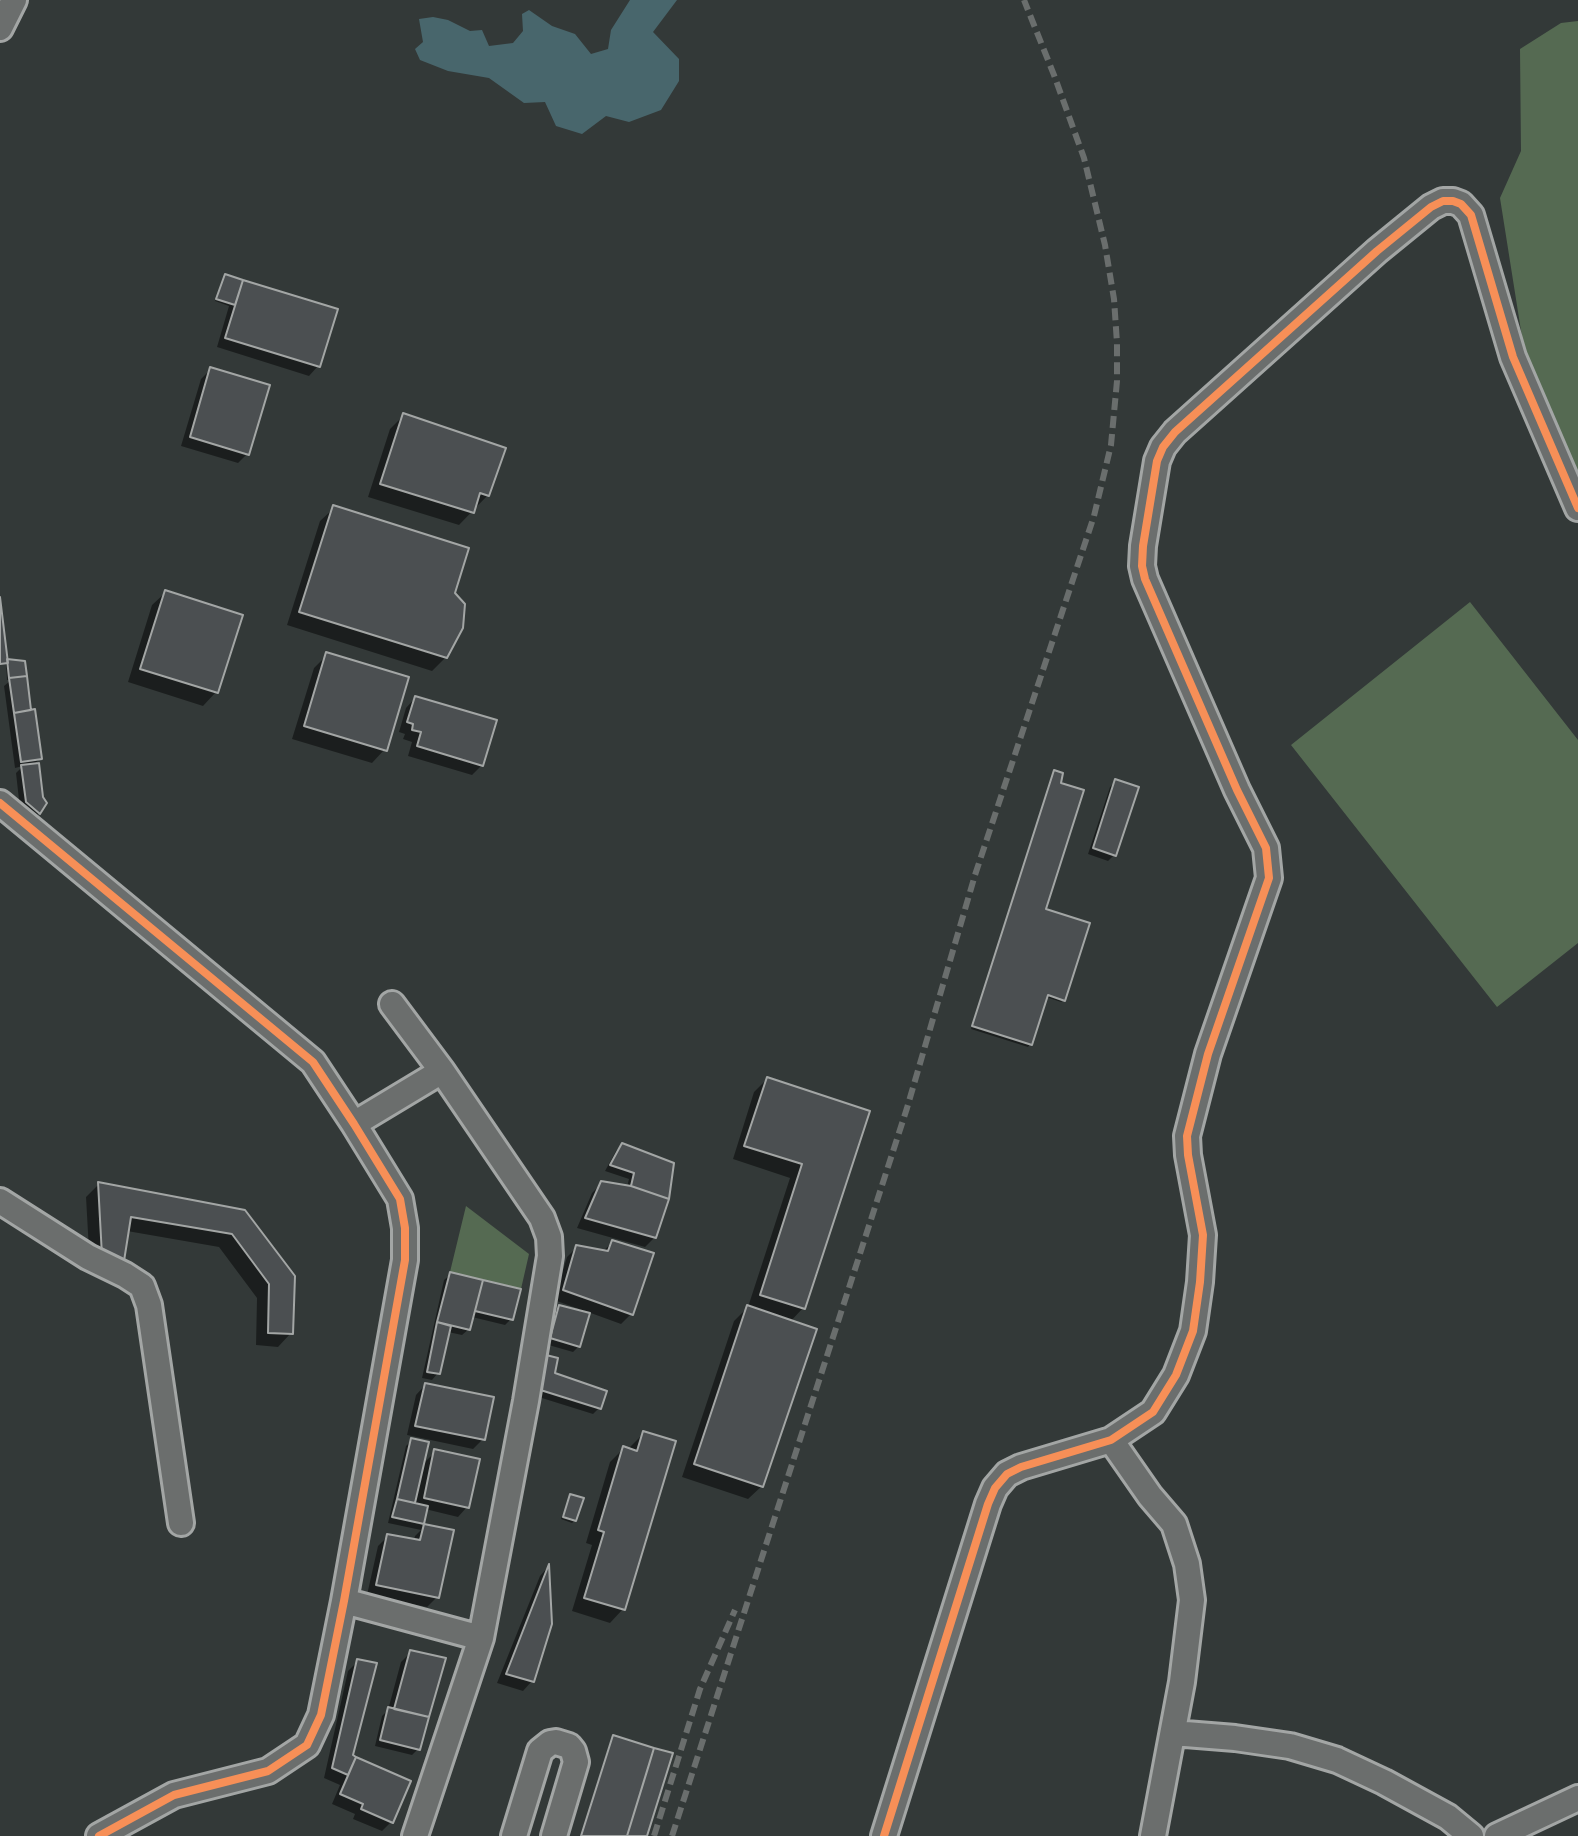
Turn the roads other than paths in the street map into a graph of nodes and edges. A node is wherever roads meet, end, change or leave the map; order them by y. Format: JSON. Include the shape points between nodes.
{"nodes":[{"id":1,"x":14,"y":0,"type":"edge"},
{"id":2,"x":0,"y":28,"type":"edge"},
{"id":3,"x":1578,"y":508,"type":"edge"},
{"id":4,"x":0,"y":803,"type":"edge"},
{"id":5,"x":392,"y":1004,"type":"dead end"},
{"id":6,"x":442,"y":1071,"type":"junction"},
{"id":7,"x":354,"y":1124,"type":"junction"},
{"id":8,"x":0,"y":1201,"type":"edge"},
{"id":9,"x":1111,"y":1440,"type":"junction"},
{"id":10,"x":181,"y":1523,"type":"dead end"},
{"id":11,"x":344,"y":1601,"type":"junction"},
{"id":12,"x":481,"y":1638,"type":"junction"},
{"id":13,"x":1173,"y":1733,"type":"junction"},
{"id":14,"x":1578,"y":1798,"type":"edge"},
{"id":15,"x":99,"y":1836,"type":"edge"},
{"id":16,"x":415,"y":1836,"type":"edge"},
{"id":17,"x":514,"y":1836,"type":"edge"},
{"id":18,"x":554,"y":1836,"type":"edge"},
{"id":19,"x":884,"y":1836,"type":"edge"},
{"id":20,"x":1153,"y":1836,"type":"edge"},
{"id":21,"x":1471,"y":1836,"type":"edge"},
{"id":22,"x":1497,"y":1836,"type":"edge"}],
"edges":[{"from":1,"to":2,"type":"street"},
{"from":3,"to":9,"type":"street","via":[[1513,357],[1471,215],[1453,201],[1431,207],[1377,251],[1163,447],[1143,546],[1145,579],[1266,848],[1269,878],[1208,1054],[1187,1136],[1203,1235],[1193,1331],[1176,1375],[1153,1412]]},
{"from":4,"to":7,"type":"street","via":[[313,1062]]},
{"from":5,"to":6,"type":"street"},
{"from":6,"to":7,"type":"street"},
{"from":6,"to":12,"type":"street","via":[[542,1218],[549,1237],[526,1401]]},
{"from":7,"to":11,"type":"street","via":[[400,1199],[405,1260]]},
{"from":8,"to":10,"type":"street","via":[[142,1286]]},
{"from":9,"to":13,"type":"street","via":[[1174,1524],[1187,1564],[1192,1600]]},
{"from":9,"to":19,"type":"street","via":[[1021,1467],[995,1488]]},
{"from":11,"to":12,"type":"street"},
{"from":11,"to":15,"type":"street","via":[[321,1715],[307,1745],[268,1771],[174,1795]]},
{"from":12,"to":16,"type":"street"},
{"from":13,"to":20,"type":"street"},
{"from":13,"to":21,"type":"street","via":[[1290,1746],[1337,1760],[1448,1817]]},
{"from":14,"to":22,"type":"street"},
{"from":17,"to":18,"type":"street","via":[[540,1751],[556,1742],[569,1746],[576,1762]]}]}
